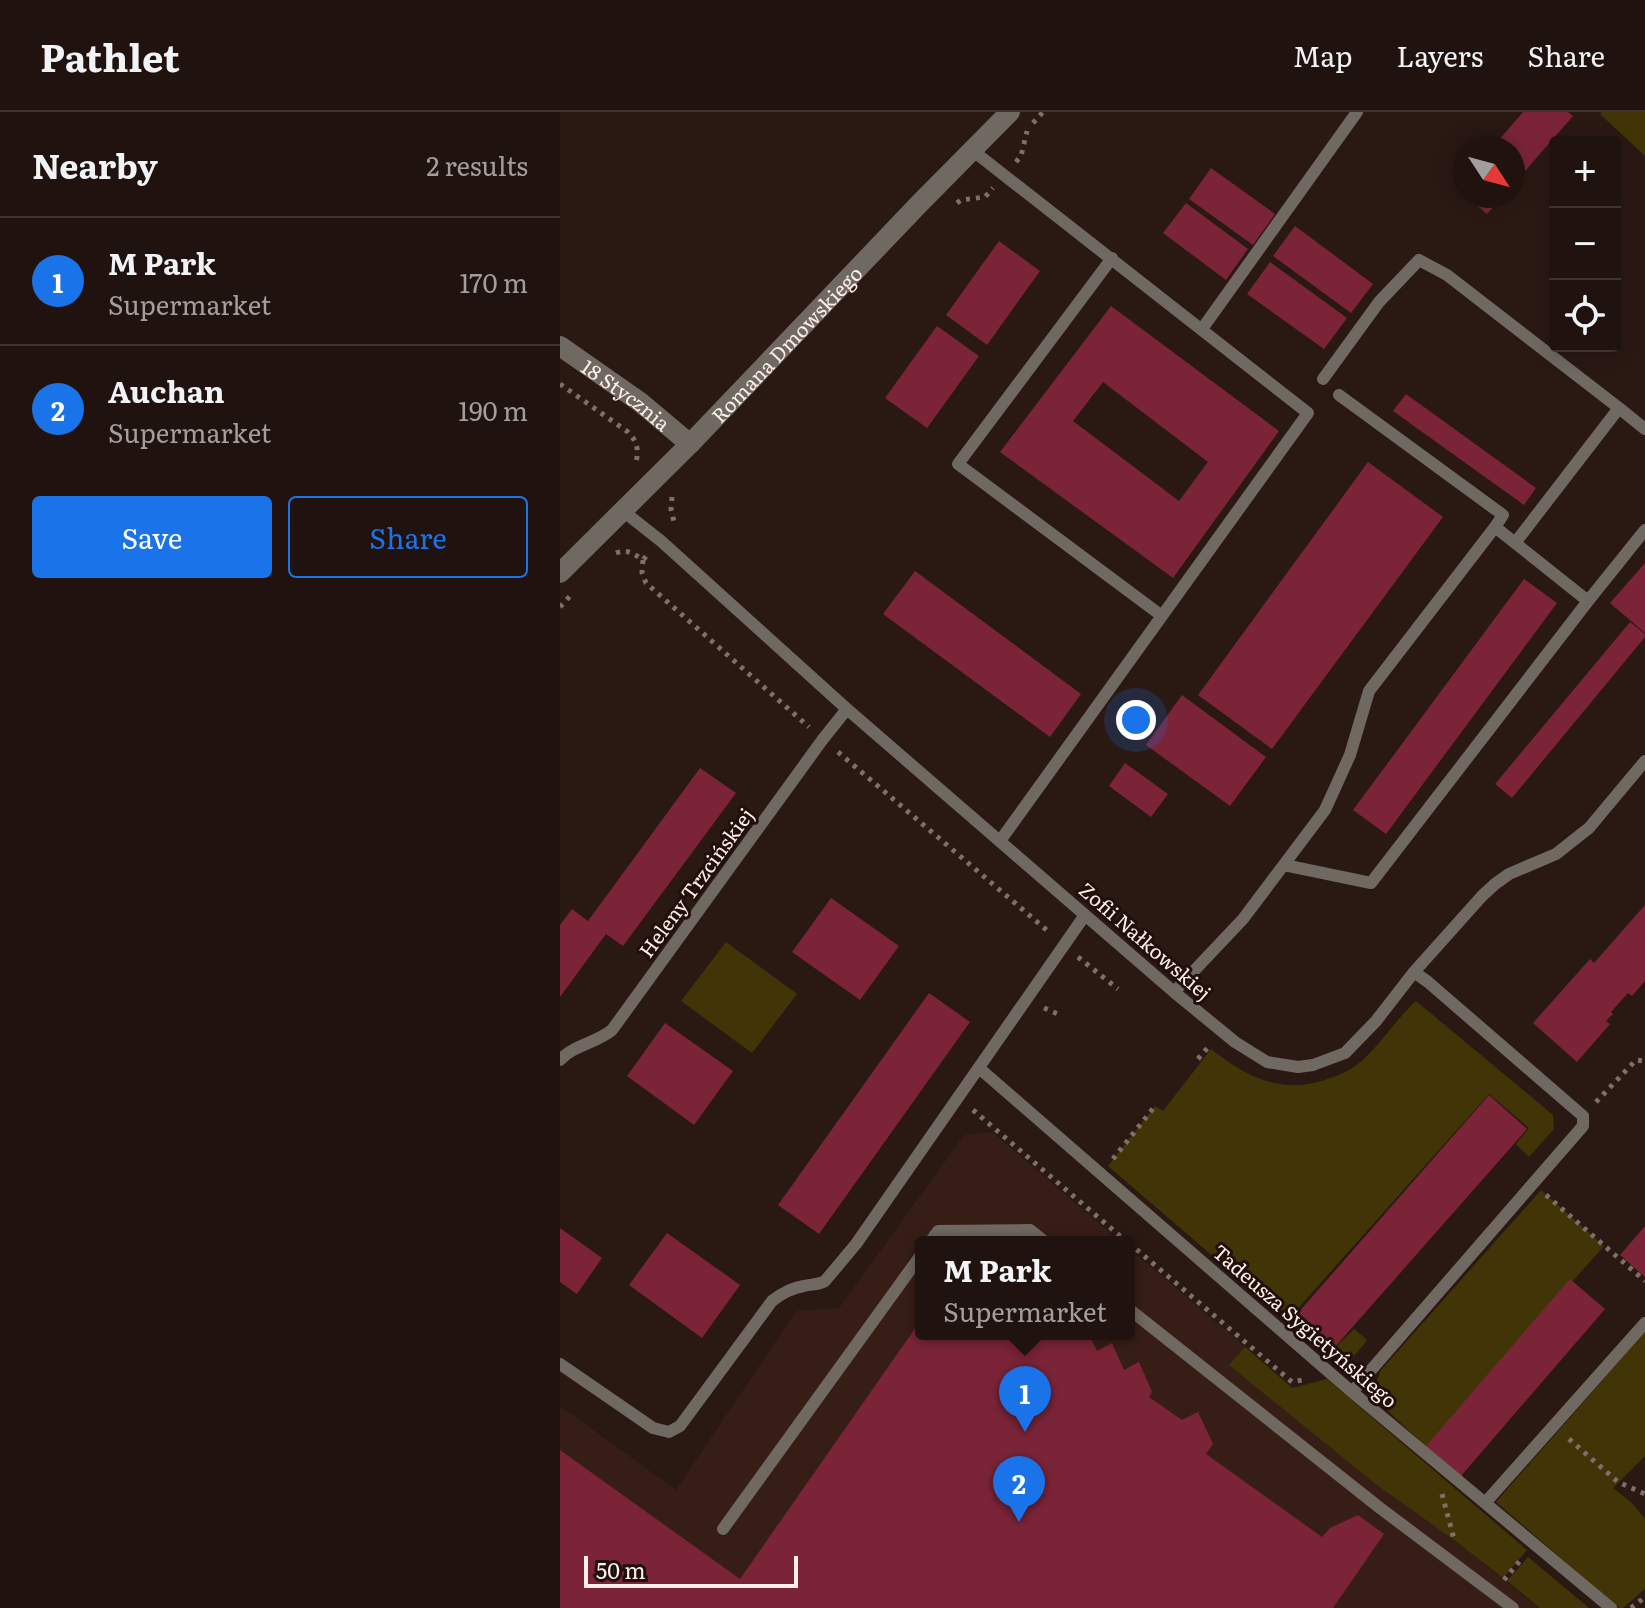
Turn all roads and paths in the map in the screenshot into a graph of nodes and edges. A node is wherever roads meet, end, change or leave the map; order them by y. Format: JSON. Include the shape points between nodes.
{"nodes":[{"id":1,"x":1010,"y":112,"type":"edge"},
{"id":2,"x":1043,"y":112,"type":"edge"},
{"id":3,"x":1357,"y":112,"type":"edge"},
{"id":4,"x":972,"y":150,"type":"junction"},
{"id":5,"x":1004,"y":175,"type":"junction"},
{"id":6,"x":950,"y":211,"type":"dead end"},
{"id":7,"x":1112,"y":258,"type":"junction"},
{"id":8,"x":1202,"y":329,"type":"junction"},
{"id":9,"x":560,"y":346,"type":"edge"},
{"id":10,"x":1323,"y":379,"type":"dead end"},
{"id":11,"x":560,"y":384,"type":"edge"},
{"id":12,"x":1339,"y":395,"type":"dead end"},
{"id":13,"x":1619,"y":408,"type":"junction"},
{"id":14,"x":622,"y":427,"type":"dead end"},
{"id":15,"x":1645,"y":429,"type":"edge"},
{"id":16,"x":690,"y":444,"type":"junction"},
{"id":17,"x":676,"y":486,"type":"dead end"},
{"id":18,"x":623,"y":511,"type":"junction"},
{"id":19,"x":1495,"y":527,"type":"junction"},
{"id":20,"x":1645,"y":530,"type":"edge"},
{"id":21,"x":661,"y":541,"type":"junction"},
{"id":22,"x":1515,"y":543,"type":"junction"},
{"id":23,"x":612,"y":555,"type":"dead end"},
{"id":24,"x":643,"y":560,"type":"junction"},
{"id":25,"x":560,"y":573,"type":"edge"},
{"id":26,"x":571,"y":595,"type":"dead end"},
{"id":27,"x":1588,"y":601,"type":"junction"},
{"id":28,"x":560,"y":607,"type":"edge"},
{"id":29,"x":1162,"y":616,"type":"junction"},
{"id":30,"x":847,"y":709,"type":"junction"},
{"id":31,"x":823,"y":739,"type":"junction"},
{"id":32,"x":1645,"y":761,"type":"edge"},
{"id":33,"x":1000,"y":841,"type":"junction"},
{"id":34,"x":1284,"y":865,"type":"junction"},
{"id":35,"x":1085,"y":915,"type":"junction"},
{"id":36,"x":1064,"y":945,"type":"junction"},
{"id":37,"x":1414,"y":972,"type":"junction"},
{"id":38,"x":1118,"y":989,"type":"dead end"},
{"id":39,"x":1174,"y":992,"type":"junction"},
{"id":40,"x":1220,"y":1053,"type":"dead end"},
{"id":41,"x":1198,"y":1059,"type":"dead end"},
{"id":42,"x":560,"y":1060,"type":"edge"},
{"id":43,"x":1645,"y":1061,"type":"edge"},
{"id":44,"x":979,"y":1068,"type":"junction"},
{"id":45,"x":958,"y":1097,"type":"junction"},
{"id":46,"x":1583,"y":1116,"type":"junction"},
{"id":47,"x":1533,"y":1183,"type":"junction"},
{"id":48,"x":934,"y":1236,"type":"edge"},
{"id":49,"x":1038,"y":1236,"type":"edge"},
{"id":50,"x":1120,"y":1236,"type":"edge"},
{"id":51,"x":1135,"y":1249,"type":"edge"},
{"id":52,"x":915,"y":1263,"type":"edge"},
{"id":53,"x":1645,"y":1281,"type":"edge"},
{"id":54,"x":1135,"y":1314,"type":"edge"},
{"id":55,"x":1645,"y":1323,"type":"edge"},
{"id":56,"x":560,"y":1364,"type":"edge"},
{"id":57,"x":1331,"y":1374,"type":"junction"},
{"id":58,"x":1352,"y":1392,"type":"junction"},
{"id":59,"x":1553,"y":1425,"type":"junction"},
{"id":60,"x":1432,"y":1459,"type":"junction"},
{"id":61,"x":1645,"y":1494,"type":"edge"},
{"id":62,"x":1485,"y":1503,"type":"junction"},
{"id":63,"x":723,"y":1529,"type":"dead end"},
{"id":64,"x":1522,"y":1559,"type":"dead end"},
{"id":65,"x":1462,"y":1570,"type":"junction"},
{"id":66,"x":1505,"y":1579,"type":"dead end"},
{"id":67,"x":1645,"y":1597,"type":"edge"},
{"id":68,"x":1513,"y":1608,"type":"edge"},
{"id":69,"x":1611,"y":1608,"type":"edge"},
{"id":70,"x":1631,"y":1608,"type":"edge"}],
"edges":[{"from":1,"to":4,"type":"street","name":"Romana Dmowskiego"},
{"from":2,"to":5,"type":"path","via":[[1026,133],[1021,156]]},
{"from":3,"to":8,"type":"lane"},
{"from":4,"to":5,"type":"lane"},
{"from":4,"to":16,"type":"street","name":"Romana Dmowskiego"},
{"from":5,"to":6,"type":"path","via":[[985,197],[961,200]]},
{"from":5,"to":7,"type":"lane"},
{"from":7,"to":8,"type":"lane"},
{"from":7,"to":29,"type":"lane","via":[[958,464]]},
{"from":8,"to":29,"type":"lane","via":[[1308,413]]},
{"from":9,"to":16,"type":"street","name":"18 Stycznia"},
{"from":10,"to":13,"type":"lane","via":[[1379,302],[1419,260],[1447,275]]},
{"from":11,"to":14,"type":"path"},
{"from":12,"to":19,"type":"lane","via":[[1503,515]]},
{"from":13,"to":15,"type":"lane"},
{"from":13,"to":22,"type":"lane"},
{"from":16,"to":18,"type":"street","name":"Romana Dmowskiego"},
{"from":17,"to":21,"type":"path","via":[[671,509],[675,526]]},
{"from":18,"to":21,"type":"lane","name":"Zofii Nałkowskiej"},
{"from":18,"to":25,"type":"street","name":"Romana Dmowskiego"},
{"from":19,"to":22,"type":"lane"},
{"from":19,"to":34,"type":"lane","via":[[1369,691],[1350,755],[1325,810]]},
{"from":20,"to":27,"type":"lane"},
{"from":21,"to":24,"type":"path"},
{"from":21,"to":30,"type":"lane","name":"Zofii Nałkowskiej"},
{"from":22,"to":27,"type":"lane"},
{"from":23,"to":24,"type":"path","via":[[624,550]]},
{"from":24,"to":31,"type":"path","via":[[646,583]]},
{"from":26,"to":28,"type":"path"},
{"from":27,"to":34,"type":"lane","via":[[1371,883]]},
{"from":29,"to":33,"type":"lane"},
{"from":30,"to":31,"type":"lane","name":"Heleny Trzcińskiej"},
{"from":30,"to":33,"type":"lane","name":"Zofii Nałkowskiej"},
{"from":31,"to":36,"type":"path"},
{"from":31,"to":42,"type":"lane","name":"Heleny Trzcińskiej","via":[[612,1030]]},
{"from":32,"to":37,"type":"lane","name":"Zofii Nałkowskiej","via":[[1589,828],[1556,854],[1495,884]]},
{"from":33,"to":35,"type":"lane","name":"Zofii Nałkowskiej"},
{"from":34,"to":39,"type":"lane","via":[[1243,919]]},
{"from":35,"to":36,"type":"lane"},
{"from":35,"to":39,"type":"lane","name":"Zofii Nałkowskiej"},
{"from":36,"to":38,"type":"path"},
{"from":36,"to":44,"type":"lane"},
{"from":37,"to":39,"type":"lane","name":"Zofii Nałkowskiej","via":[[1345,1053],[1298,1067],[1253,1054]]},
{"from":37,"to":46,"type":"lane"},
{"from":40,"to":41,"type":"path","via":[[1209,1044]]},
{"from":43,"to":46,"type":"path","via":[[1636,1060]]},
{"from":44,"to":45,"type":"lane"},
{"from":44,"to":57,"type":"lane","name":"Tadeusza Sygietyńskiego"},
{"from":45,"to":50,"type":"path"},
{"from":45,"to":56,"type":"lane","via":[[830,1276],[772,1301],[680,1426],[669,1432],[653,1428]]},
{"from":46,"to":47,"type":"lane","via":[[1583,1126]]},
{"from":47,"to":53,"type":"path"},
{"from":47,"to":58,"type":"lane"},
{"from":48,"to":49,"type":"lane","via":[[938,1231],[1030,1230]]},
{"from":51,"to":57,"type":"path","via":[[1292,1382]]},
{"from":52,"to":63,"type":"lane"},
{"from":54,"to":65,"type":"lane"},
{"from":55,"to":59,"type":"lane"},
{"from":57,"to":58,"type":"lane","name":"Tadeusza Sygietyńskiego"},
{"from":58,"to":60,"type":"lane","name":"Tadeusza Sygietyńskiego"},
{"from":59,"to":61,"type":"path","via":[[1618,1482]]},
{"from":59,"to":62,"type":"lane"},
{"from":60,"to":62,"type":"lane","name":"Tadeusza Sygietyńskiego"},
{"from":60,"to":65,"type":"path"},
{"from":62,"to":69,"type":"lane","name":"Tadeusza Sygietyńskiego"},
{"from":64,"to":66,"type":"path"},
{"from":65,"to":68,"type":"lane"},
{"from":67,"to":70,"type":"path"}]}
